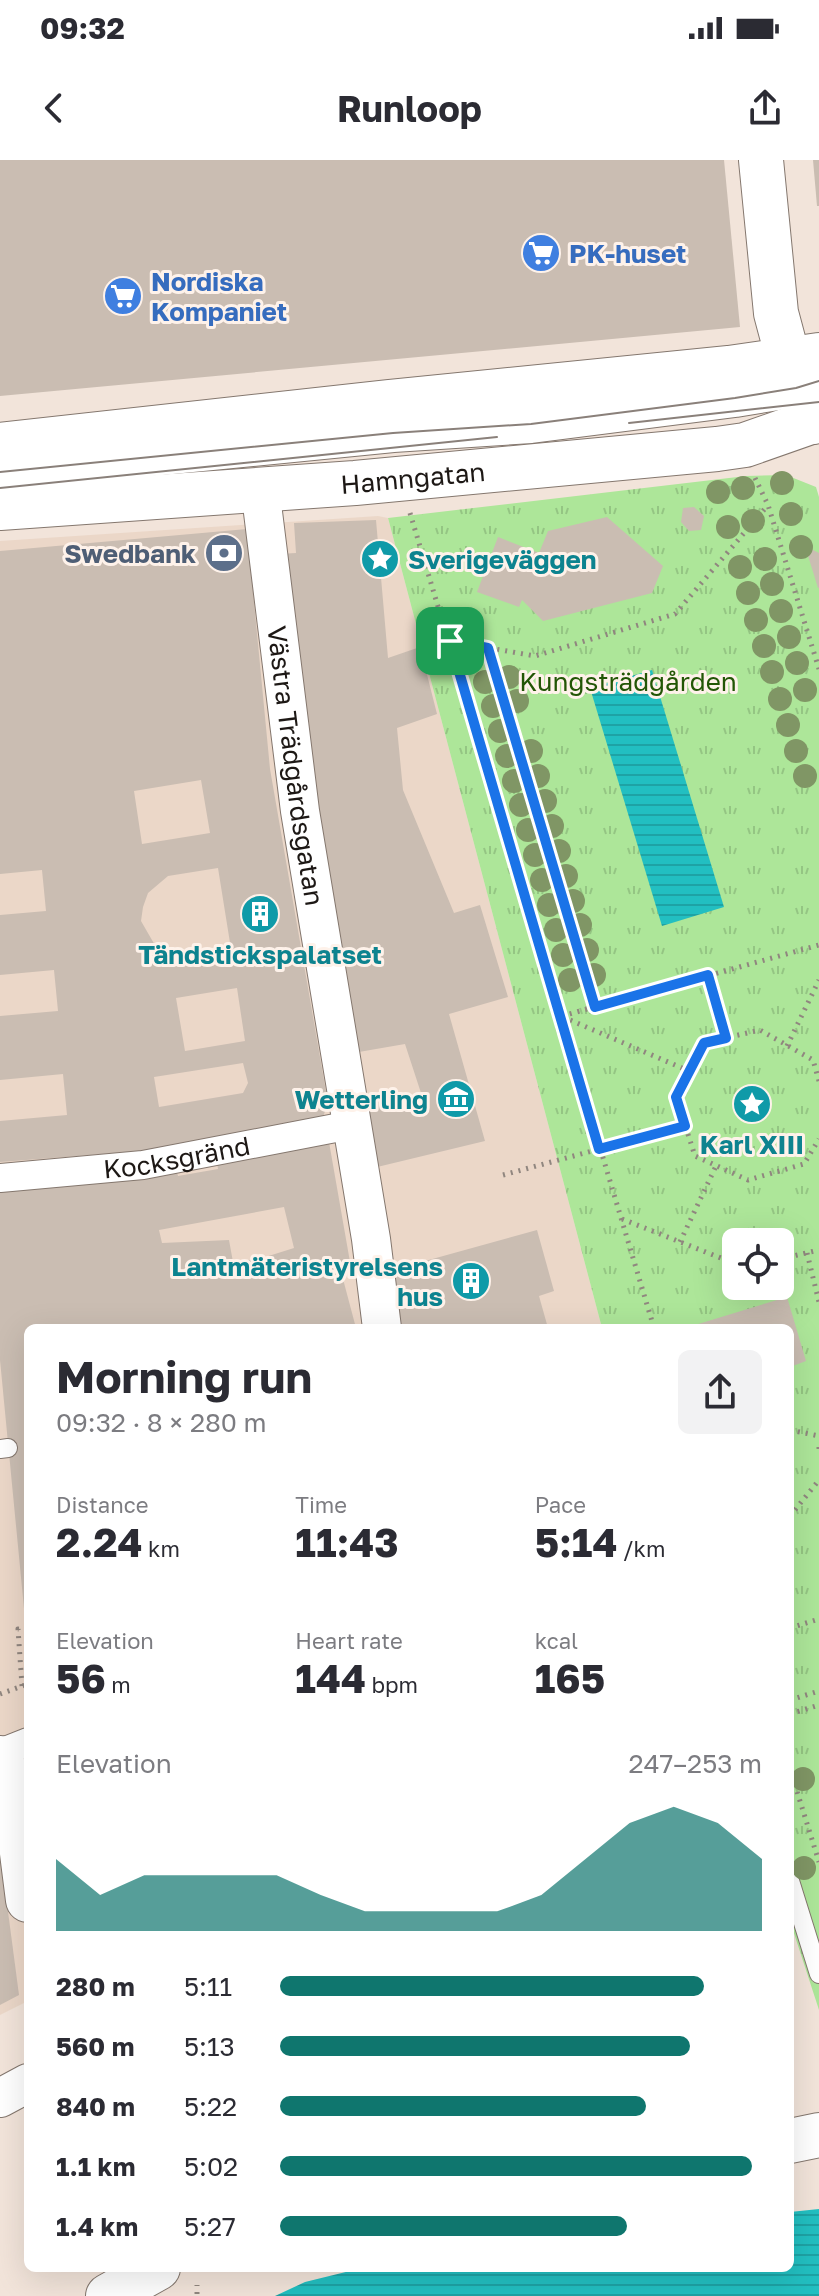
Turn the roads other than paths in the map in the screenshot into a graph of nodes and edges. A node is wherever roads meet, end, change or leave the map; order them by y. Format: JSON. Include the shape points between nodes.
{"nodes":[{"id":1,"x":761,"y":160,"type":"edge"},
{"id":2,"x":812,"y":394,"type":"edge"},
{"id":3,"x":0,"y":445,"type":"edge"},
{"id":4,"x":0,"y":472,"type":"edge"},
{"id":5,"x":0,"y":488,"type":"edge"},
{"id":6,"x":260,"y":488,"type":"junction"},
{"id":7,"x":0,"y":508,"type":"edge"},
{"id":8,"x":351,"y":1125,"type":"junction"},
{"id":9,"x":0,"y":1178,"type":"edge"},
{"id":10,"x":382,"y":1324,"type":"edge"},
{"id":11,"x":24,"y":1744,"type":"edge"},
{"id":12,"x":0,"y":1755,"type":"edge"},
{"id":13,"x":24,"y":1869,"type":"edge"},
{"id":14,"x":794,"y":1894,"type":"edge"},
{"id":15,"x":819,"y":1974,"type":"edge"},
{"id":16,"x":24,"y":2085,"type":"edge"},
{"id":17,"x":0,"y":2098,"type":"edge"},
{"id":18,"x":819,"y":2135,"type":"edge"},
{"id":19,"x":794,"y":2140,"type":"edge"},
{"id":20,"x":178,"y":2276,"type":"edge"},
{"id":21,"x":108,"y":2296,"type":"edge"}],
"edges":[{"from":1,"to":2,"type":"street","via":[[776,313]]},
{"from":2,"to":3,"type":"street"},
{"from":2,"to":4,"type":"street","name":"Hamngatan"},
{"from":2,"to":5,"type":"street","name":"Hamngatan"},
{"from":2,"to":6,"type":"street","name":"Hamngatan","via":[[745,445]]},
{"from":6,"to":7,"type":"street","name":"Hamngatan"},
{"from":6,"to":8,"type":"street","name":"Västra Trädgårdsgatan","via":[[300,811]]},
{"from":8,"to":9,"type":"street","name":"Kocksgränd","via":[[143,1165]]},
{"from":8,"to":10,"type":"street","name":"Västra Trädgårdsgatan"},
{"from":11,"to":12,"type":"street"},
{"from":12,"to":13,"type":"street","via":[[15,1798]]},
{"from":14,"to":15,"type":"lane"},
{"from":16,"to":17,"type":"street"},
{"from":18,"to":19,"type":"street"},
{"from":20,"to":21,"type":"street"}]}
